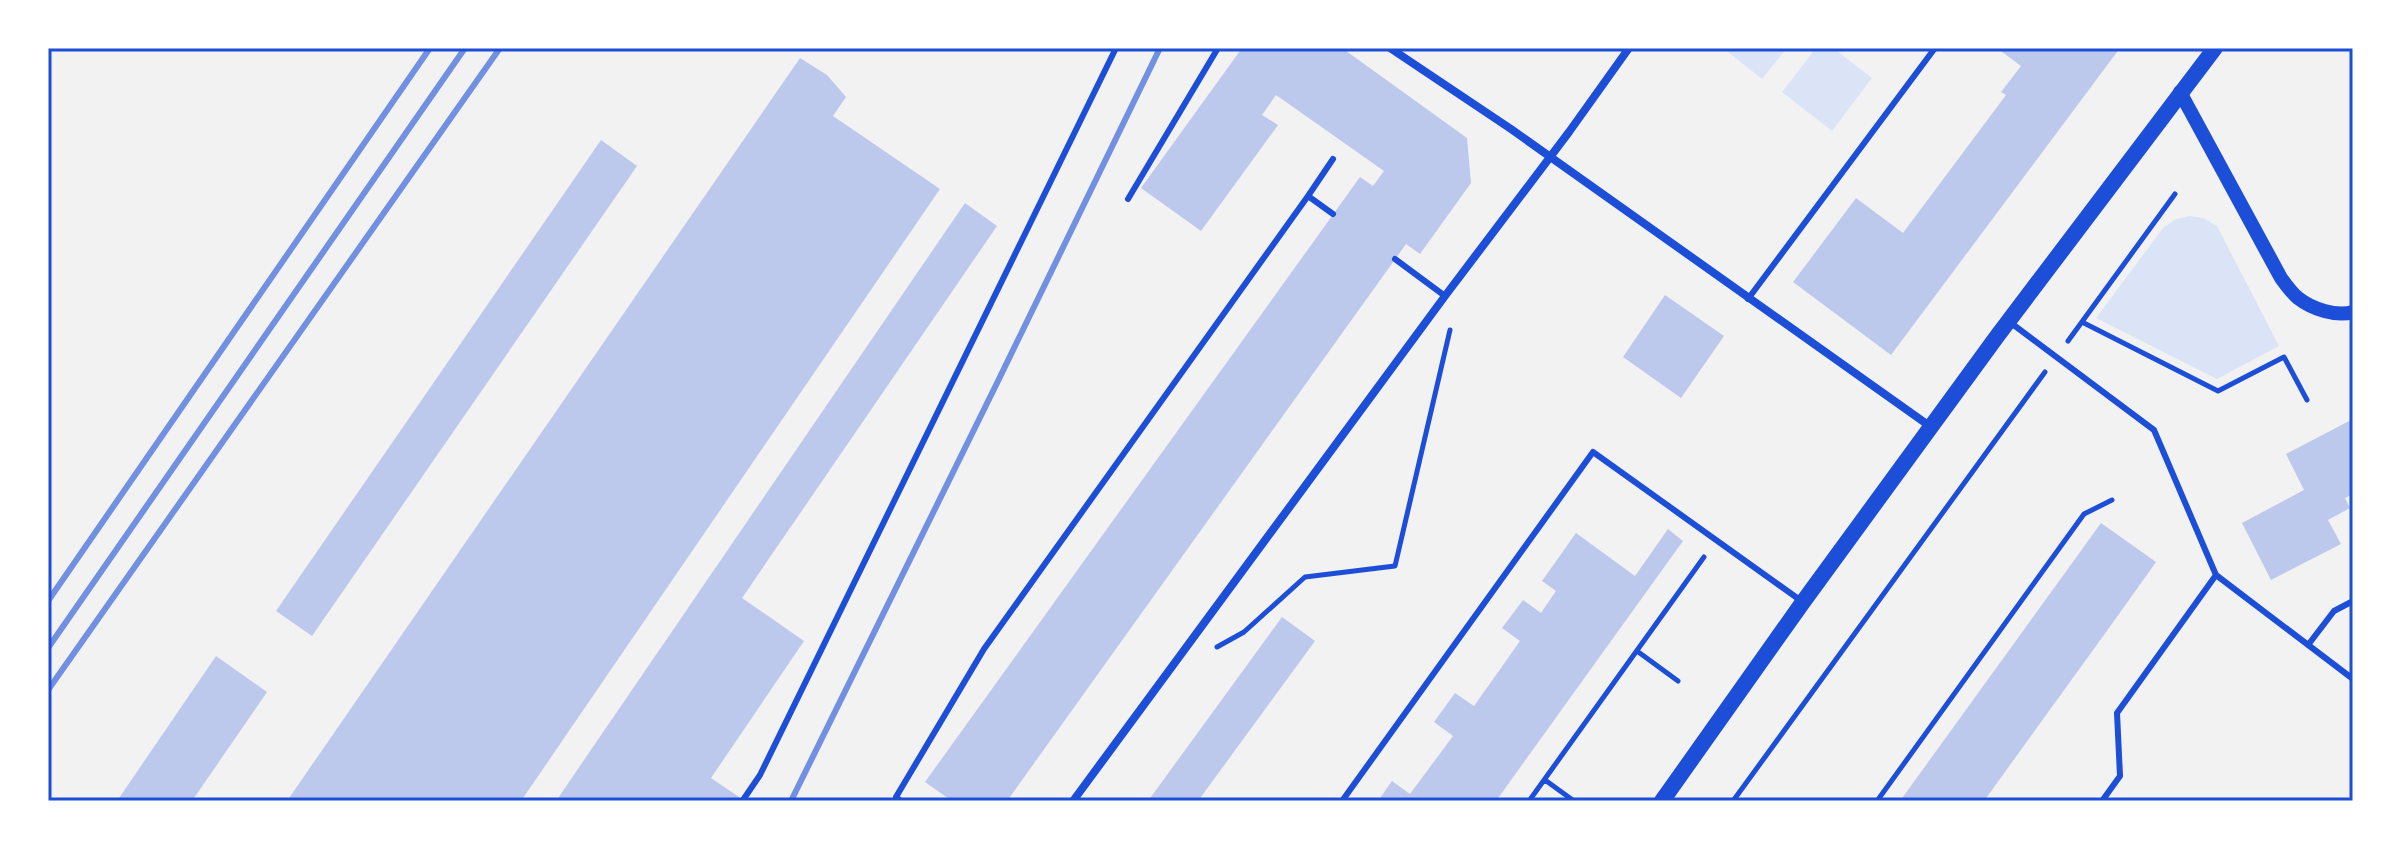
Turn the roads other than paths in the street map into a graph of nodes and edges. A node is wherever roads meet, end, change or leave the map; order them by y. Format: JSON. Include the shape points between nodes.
{"nodes":[{"id":1,"x":1116,"y":48,"type":"edge"},
{"id":2,"x":1218,"y":48,"type":"edge"},
{"id":3,"x":1390,"y":48,"type":"edge"},
{"id":4,"x":1629,"y":48,"type":"edge"},
{"id":5,"x":1935,"y":48,"type":"edge"},
{"id":6,"x":2215,"y":48,"type":"edge"},
{"id":7,"x":2180,"y":92,"type":"junction"},
{"id":8,"x":1550,"y":157,"type":"junction"},
{"id":9,"x":1333,"y":159,"type":"dead end"},
{"id":10,"x":1308,"y":196,"type":"junction"},
{"id":11,"x":1128,"y":199,"type":"dead end"},
{"id":12,"x":1333,"y":214,"type":"dead end"},
{"id":13,"x":1395,"y":259,"type":"dead end"},
{"id":14,"x":1445,"y":296,"type":"junction"},
{"id":15,"x":1748,"y":299,"type":"junction"},
{"id":16,"x":2353,"y":312,"type":"edge"},
{"id":17,"x":2008,"y":322,"type":"junction"},
{"id":18,"x":1932,"y":427,"type":"junction"},
{"id":19,"x":2216,"y":575,"type":"junction"},
{"id":20,"x":2353,"y":601,"type":"edge"},
{"id":21,"x":1803,"y":602,"type":"junction"},
{"id":22,"x":2308,"y":645,"type":"junction"},
{"id":23,"x":2353,"y":679,"type":"edge"},
{"id":24,"x":743,"y":800,"type":"edge"},
{"id":25,"x":901,"y":801,"type":"edge"},
{"id":26,"x":1073,"y":801,"type":"edge"},
{"id":27,"x":1342,"y":801,"type":"edge"},
{"id":28,"x":1662,"y":801,"type":"edge"},
{"id":29,"x":2102,"y":801,"type":"edge"}],
"edges":[{"from":1,"to":24,"type":"lane","via":[[760,775]]},
{"from":2,"to":11,"type":"lane"},
{"from":3,"to":8,"type":"street"},
{"from":4,"to":8,"type":"street"},
{"from":5,"to":15,"type":"lane"},
{"from":6,"to":7,"type":"main road"},
{"from":7,"to":16,"type":"street","via":[[2281,278],[2317,309]]},
{"from":7,"to":17,"type":"main road"},
{"from":8,"to":14,"type":"street"},
{"from":8,"to":15,"type":"street"},
{"from":9,"to":10,"type":"lane"},
{"from":10,"to":12,"type":"lane"},
{"from":10,"to":25,"type":"lane","via":[[984,649],[896,797]]},
{"from":13,"to":14,"type":"lane"},
{"from":14,"to":26,"type":"street"},
{"from":15,"to":18,"type":"street"},
{"from":17,"to":18,"type":"main road"},
{"from":17,"to":19,"type":"lane","via":[[2154,430]]},
{"from":18,"to":21,"type":"main road"},
{"from":19,"to":22,"type":"lane"},
{"from":19,"to":29,"type":"lane","via":[[2117,713],[2120,776]]},
{"from":20,"to":22,"type":"lane","via":[[2334,611]]},
{"from":21,"to":27,"type":"lane","via":[[1593,452]]},
{"from":21,"to":28,"type":"main road"},
{"from":22,"to":23,"type":"lane"}]}
